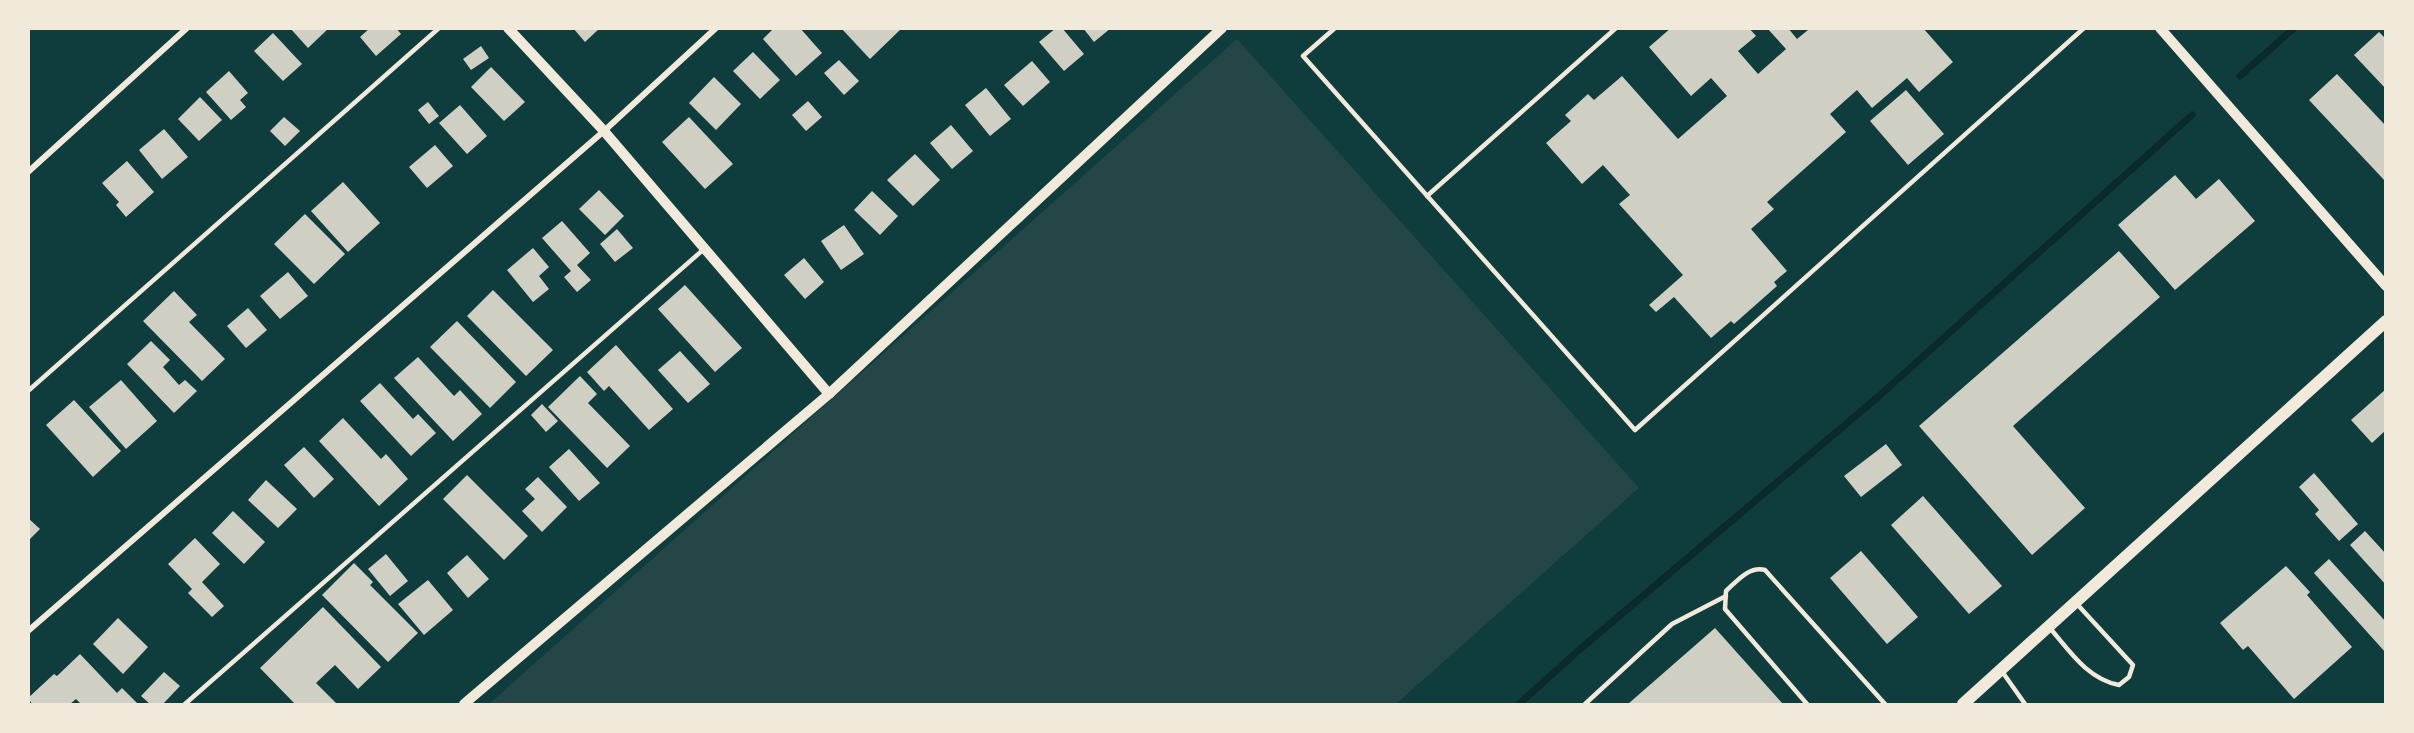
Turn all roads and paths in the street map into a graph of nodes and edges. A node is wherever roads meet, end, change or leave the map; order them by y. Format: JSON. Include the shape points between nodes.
{"nodes":[{"id":1,"x":188,"y":28,"type":"edge"},
{"id":2,"x":439,"y":28,"type":"edge"},
{"id":3,"x":508,"y":28,"type":"edge"},
{"id":4,"x":716,"y":28,"type":"edge"},
{"id":5,"x":1222,"y":28,"type":"edge"},
{"id":6,"x":1335,"y":28,"type":"edge"},
{"id":7,"x":1616,"y":28,"type":"edge"},
{"id":8,"x":2084,"y":28,"type":"edge"},
{"id":9,"x":2160,"y":28,"type":"edge"},
{"id":10,"x":604,"y":131,"type":"junction"},
{"id":11,"x":28,"y":160,"type":"edge"},
{"id":12,"x":35,"y":167,"type":"junction"},
{"id":13,"x":28,"y":172,"type":"edge"},
{"id":14,"x":1427,"y":195,"type":"junction"},
{"id":15,"x":704,"y":249,"type":"junction"},
{"id":16,"x":2385,"y":286,"type":"edge"},
{"id":17,"x":2385,"y":321,"type":"edge"},
{"id":18,"x":28,"y":391,"type":"edge"},
{"id":19,"x":829,"y":394,"type":"junction"},
{"id":20,"x":1726,"y":596,"type":"junction"},
{"id":21,"x":2076,"y":603,"type":"junction"},
{"id":22,"x":2049,"y":627,"type":"junction"},
{"id":23,"x":28,"y":631,"type":"edge"},
{"id":24,"x":2001,"y":670,"type":"junction"},
{"id":25,"x":185,"y":705,"type":"edge"},
{"id":26,"x":464,"y":705,"type":"edge"},
{"id":27,"x":1585,"y":705,"type":"edge"},
{"id":28,"x":1807,"y":705,"type":"edge"},
{"id":29,"x":1886,"y":705,"type":"edge"},
{"id":30,"x":1963,"y":705,"type":"edge"},
{"id":31,"x":2025,"y":705,"type":"edge"}],
"edges":[{"from":1,"to":12,"type":"street"},
{"from":2,"to":18,"type":"lane"},
{"from":3,"to":10,"type":"street"},
{"from":4,"to":10,"type":"street"},
{"from":5,"to":19,"type":"street"},
{"from":6,"to":14,"type":"lane","via":[[1303,56]]},
{"from":7,"to":14,"type":"lane"},
{"from":8,"to":14,"type":"lane","via":[[1635,430]]},
{"from":9,"to":16,"type":"street"},
{"from":10,"to":15,"type":"street"},
{"from":10,"to":23,"type":"street"},
{"from":11,"to":12,"type":"lane"},
{"from":12,"to":13,"type":"street"},
{"from":15,"to":19,"type":"street"},
{"from":15,"to":25,"type":"lane"},
{"from":17,"to":21,"type":"main road"},
{"from":19,"to":26,"type":"street"},
{"from":20,"to":27,"type":"lane","via":[[1672,624]]},
{"from":20,"to":28,"type":"lane","via":[[1725,609]]},
{"from":20,"to":29,"type":"lane","via":[[1726,591],[1747,572],[1765,570]]},
{"from":21,"to":22,"type":"main road"},
{"from":21,"to":22,"type":"lane","via":[[2133,665],[2129,677],[2119,685],[2105,682],[2083,667]]},
{"from":22,"to":24,"type":"main road"},
{"from":24,"to":30,"type":"main road"},
{"from":24,"to":31,"type":"lane"}]}
